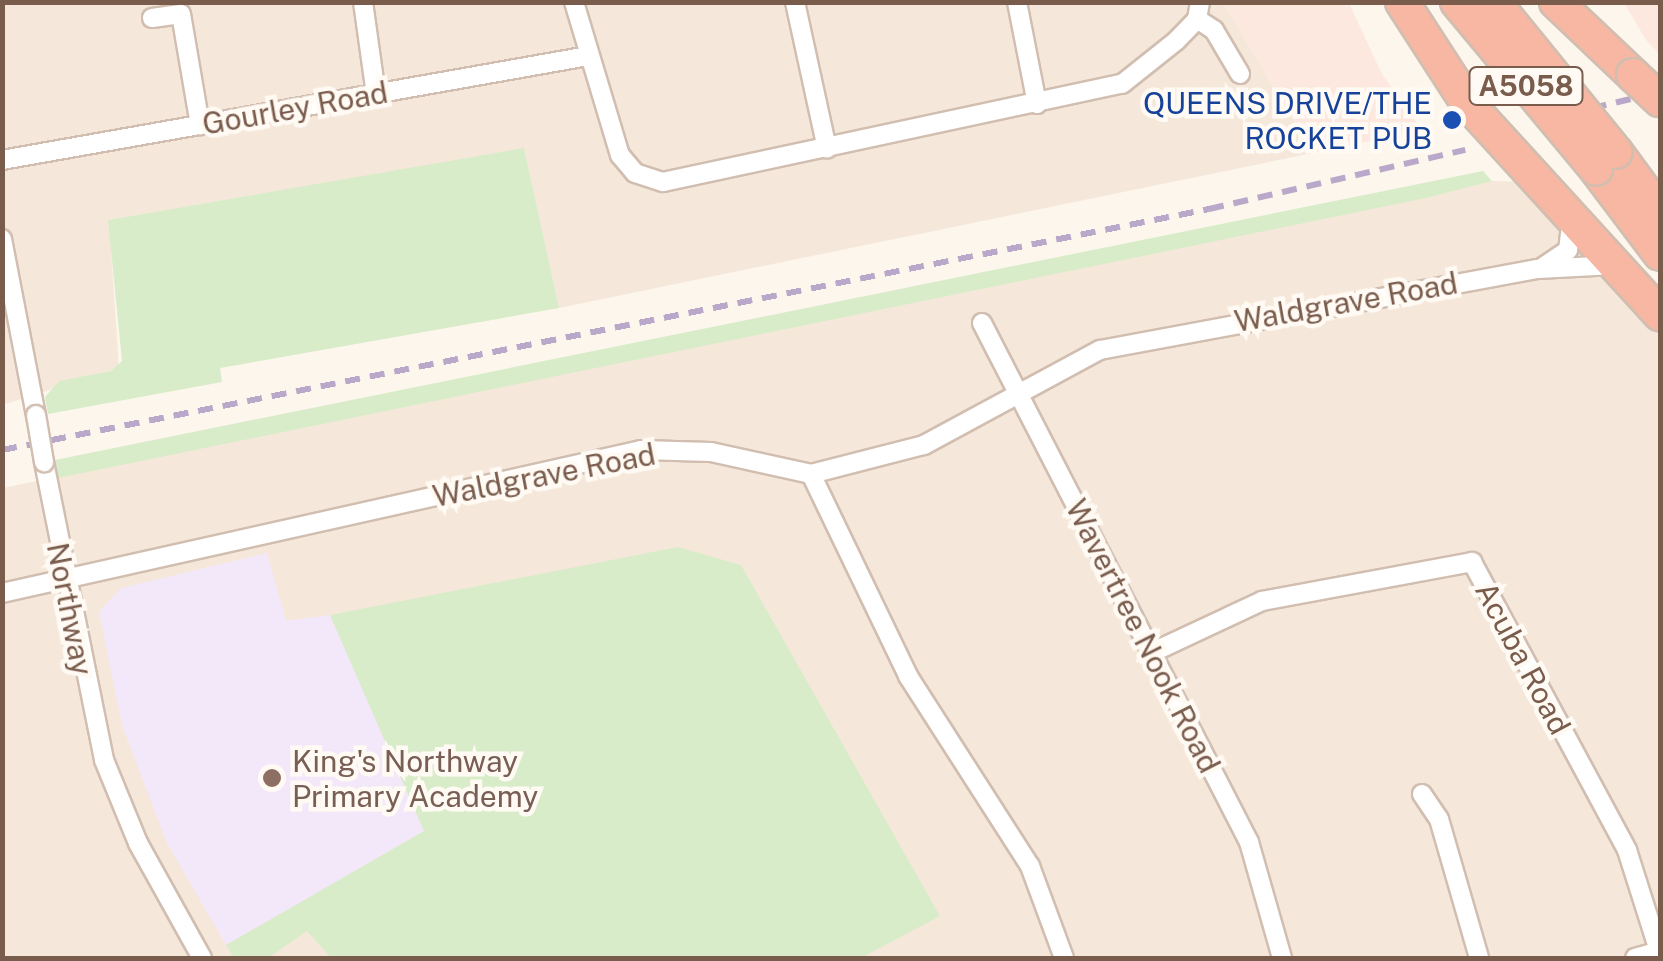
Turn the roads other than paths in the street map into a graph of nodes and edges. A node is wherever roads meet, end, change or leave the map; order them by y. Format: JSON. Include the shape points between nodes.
{"nodes":[{"id":1,"x":363,"y":2,"type":"edge"},
{"id":2,"x":574,"y":2,"type":"edge"},
{"id":3,"x":794,"y":2,"type":"edge"},
{"id":4,"x":1016,"y":2,"type":"edge"},
{"id":5,"x":1402,"y":2,"type":"edge"},
{"id":6,"x":1457,"y":2,"type":"edge"},
{"id":7,"x":1494,"y":2,"type":"edge"},
{"id":8,"x":1568,"y":9,"type":"edge"},
{"id":9,"x":1198,"y":11,"type":"edge"},
{"id":10,"x":152,"y":18,"type":"dead end"},
{"id":11,"x":588,"y":56,"type":"junction"},
{"id":12,"x":1240,"y":74,"type":"dead end"},
{"id":13,"x":376,"y":94,"type":"junction"},
{"id":14,"x":1660,"y":100,"type":"edge"},
{"id":15,"x":1037,"y":104,"type":"junction"},
{"id":16,"x":200,"y":125,"type":"junction"},
{"id":17,"x":827,"y":148,"type":"junction"},
{"id":18,"x":2,"y":160,"type":"edge"},
{"id":19,"x":1606,"y":160,"type":"junction"},
{"id":20,"x":1571,"y":210,"type":"junction"},
{"id":21,"x":1660,"y":212,"type":"edge"},
{"id":22,"x":2,"y":239,"type":"edge"},
{"id":23,"x":1660,"y":254,"type":"edge"},
{"id":24,"x":1624,"y":269,"type":"junction"},
{"id":25,"x":1538,"y":270,"type":"junction"},
{"id":26,"x":1658,"y":310,"type":"edge"},
{"id":27,"x":982,"y":322,"type":"dead end"},
{"id":28,"x":1020,"y":394,"type":"junction"},
{"id":29,"x":811,"y":474,"type":"junction"},
{"id":30,"x":66,"y":584,"type":"junction"},
{"id":31,"x":2,"y":594,"type":"edge"},
{"id":32,"x":1151,"y":652,"type":"junction"},
{"id":33,"x":1422,"y":794,"type":"dead end"},
{"id":34,"x":1660,"y":951,"type":"edge"},
{"id":35,"x":202,"y":958,"type":"edge"},
{"id":36,"x":1064,"y":958,"type":"edge"},
{"id":37,"x":1282,"y":958,"type":"edge"},
{"id":38,"x":1479,"y":958,"type":"edge"},
{"id":39,"x":1635,"y":958,"type":"edge"}],
"edges":[{"from":1,"to":13,"type":"street"},
{"from":2,"to":11,"type":"street"},
{"from":3,"to":17,"type":"street"},
{"from":4,"to":15,"type":"street"},
{"from":5,"to":20,"type":"highway","via":[[1468,104]]},
{"from":6,"to":19,"type":"highway","number":"A5058","bridge":true},
{"from":7,"to":19,"type":"highway","number":"A5058","bridge":true},
{"from":8,"to":14,"type":"highway","bridge":true},
{"from":9,"to":12,"type":"street"},
{"from":9,"to":15,"type":"street","via":[[1151,68],[1122,84]]},
{"from":10,"to":16,"type":"street","via":[[181,14]]},
{"from":11,"to":13,"type":"street","name":"Gourley Road"},
{"from":11,"to":17,"type":"street","via":[[620,156],[635,173],[663,182]]},
{"from":13,"to":16,"type":"street","name":"Gourley Road"},
{"from":15,"to":17,"type":"street"},
{"from":16,"to":18,"type":"street","name":"Gourley Road"},
{"from":19,"to":21,"type":"highway","number":"A5058"},
{"from":19,"to":23,"type":"highway","number":"A5058"},
{"from":20,"to":24,"type":"highway"},
{"from":20,"to":25,"type":"street","via":[[1568,250]]},
{"from":22,"to":30,"type":"street","name":"Northway","bridge":true},
{"from":24,"to":25,"type":"street","name":"Waldgrave Road","via":[[1596,263]]},
{"from":24,"to":26,"type":"highway"},
{"from":25,"to":28,"type":"street","name":"Waldgrave Road","via":[[1100,350]]},
{"from":27,"to":28,"type":"street","name":"Wavertree Nook Road"},
{"from":28,"to":29,"type":"street","name":"Waldgrave Road","via":[[924,446]]},
{"from":28,"to":32,"type":"street","name":"Wavertree Nook Road"},
{"from":29,"to":30,"type":"street","name":"Waldgrave Road","via":[[711,452],[641,450]]},
{"from":29,"to":36,"type":"street","via":[[908,676],[1030,866]]},
{"from":30,"to":31,"type":"street","name":"Waldgrave Road"},
{"from":30,"to":35,"type":"street","name":"Northway","via":[[104,760],[145,857]]},
{"from":32,"to":34,"type":"street","name":"Acuba Road","via":[[1262,601],[1472,562],[1627,850]]},
{"from":32,"to":37,"type":"street","name":"Wavertree Nook Road","via":[[1249,842]]},
{"from":33,"to":38,"type":"street","via":[[1439,819]]},
{"from":34,"to":39,"type":"street"}]}
